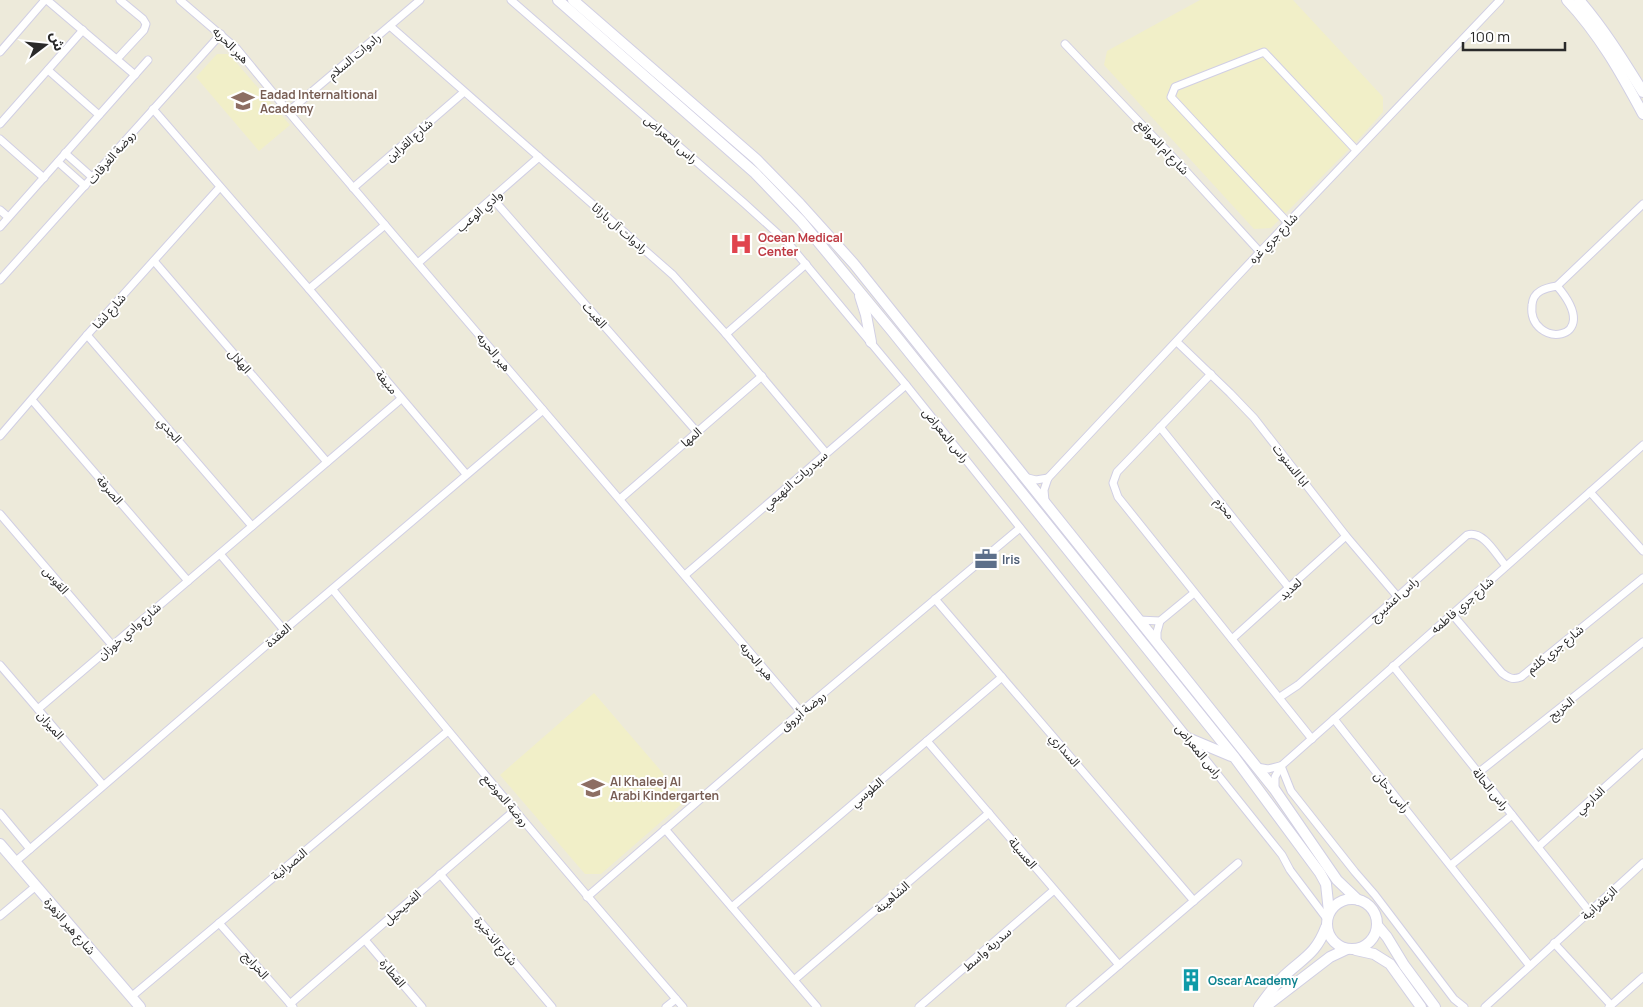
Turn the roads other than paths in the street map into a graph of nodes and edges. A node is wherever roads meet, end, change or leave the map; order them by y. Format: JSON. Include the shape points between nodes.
{"nodes":[{"id":1,"x":46,"y":0,"type":"edge"},
{"id":2,"x":120,"y":0,"type":"edge"},
{"id":3,"x":180,"y":0,"type":"edge"},
{"id":4,"x":420,"y":0,"type":"edge"},
{"id":5,"x":511,"y":0,"type":"edge"},
{"id":6,"x":547,"y":0,"type":"edge"},
{"id":7,"x":558,"y":0,"type":"edge"},
{"id":8,"x":1500,"y":0,"type":"edge"},
{"id":9,"x":1567,"y":0,"type":"edge"},
{"id":10,"x":1579,"y":0,"type":"edge"},
{"id":11,"x":572,"y":2,"type":"edge"},
{"id":12,"x":390,"y":26,"type":"junction"},
{"id":13,"x":82,"y":30,"type":"junction"},
{"id":14,"x":221,"y":34,"type":"junction"},
{"id":15,"x":1064,"y":44,"type":"dead end"},
{"id":16,"x":0,"y":52,"type":"edge"},
{"id":17,"x":117,"y":59,"type":"junction"},
{"id":18,"x":148,"y":60,"type":"dead end"},
{"id":19,"x":48,"y":70,"type":"junction"},
{"id":20,"x":135,"y":75,"type":"junction"},
{"id":21,"x":464,"y":92,"type":"junction"},
{"id":22,"x":1643,"y":92,"type":"edge"},
{"id":23,"x":153,"y":109,"type":"junction"},
{"id":24,"x":288,"y":112,"type":"junction"},
{"id":25,"x":1643,"y":114,"type":"edge"},
{"id":26,"x":99,"y":115,"type":"junction"},
{"id":27,"x":0,"y":124,"type":"edge"},
{"id":28,"x":0,"y":139,"type":"edge"},
{"id":29,"x":1356,"y":150,"type":"junction"},
{"id":30,"x":65,"y":153,"type":"junction"},
{"id":31,"x":539,"y":157,"type":"junction"},
{"id":32,"x":58,"y":162,"type":"junction"},
{"id":33,"x":44,"y":178,"type":"junction"},
{"id":34,"x":92,"y":178,"type":"junction"},
{"id":35,"x":85,"y":186,"type":"junction"},
{"id":36,"x":220,"y":187,"type":"junction"},
{"id":37,"x":353,"y":188,"type":"junction"},
{"id":38,"x":493,"y":198,"type":"junction"},
{"id":39,"x":1643,"y":204,"type":"edge"},
{"id":40,"x":0,"y":210,"type":"edge"},
{"id":41,"x":8,"y":217,"type":"junction"},
{"id":42,"x":1288,"y":223,"type":"junction"},
{"id":43,"x":385,"y":225,"type":"junction"},
{"id":44,"x":0,"y":227,"type":"edge"},
{"id":45,"x":1260,"y":252,"type":"junction"},
{"id":46,"x":154,"y":261,"type":"junction"},
{"id":47,"x":418,"y":263,"type":"junction"},
{"id":48,"x":806,"y":264,"type":"junction"},
{"id":49,"x":0,"y":280,"type":"edge"},
{"id":50,"x":1557,"y":286,"type":"junction"},
{"id":51,"x":857,"y":288,"type":"junction"},
{"id":52,"x":309,"y":289,"type":"junction"},
{"id":53,"x":726,"y":334,"type":"junction"},
{"id":54,"x":87,"y":335,"type":"junction"},
{"id":55,"x":870,"y":342,"type":"junction"},
{"id":56,"x":1177,"y":342,"type":"junction"},
{"id":57,"x":1211,"y":374,"type":"junction"},
{"id":58,"x":762,"y":376,"type":"junction"},
{"id":59,"x":906,"y":385,"type":"junction"},
{"id":60,"x":401,"y":399,"type":"junction"},
{"id":61,"x":32,"y":400,"type":"junction"},
{"id":62,"x":543,"y":410,"type":"junction"},
{"id":63,"x":1160,"y":428,"type":"junction"},
{"id":64,"x":697,"y":432,"type":"junction"},
{"id":65,"x":0,"y":436,"type":"edge"},
{"id":66,"x":1643,"y":445,"type":"edge"},
{"id":67,"x":826,"y":453,"type":"junction"},
{"id":68,"x":327,"y":462,"type":"junction"},
{"id":69,"x":466,"y":474,"type":"junction"},
{"id":70,"x":1024,"y":477,"type":"junction"},
{"id":71,"x":1048,"y":478,"type":"junction"},
{"id":72,"x":1590,"y":492,"type":"junction"},
{"id":73,"x":620,"y":499,"type":"junction"},
{"id":74,"x":1045,"y":503,"type":"junction"},
{"id":75,"x":0,"y":514,"type":"edge"},
{"id":76,"x":252,"y":526,"type":"junction"},
{"id":77,"x":1020,"y":528,"type":"junction"},
{"id":78,"x":1346,"y":536,"type":"junction"},
{"id":79,"x":1643,"y":551,"type":"edge"},
{"id":80,"x":220,"y":554,"type":"junction"},
{"id":81,"x":1506,"y":566,"type":"junction"},
{"id":82,"x":685,"y":575,"type":"junction"},
{"id":83,"x":1643,"y":578,"type":"edge"},
{"id":84,"x":188,"y":581,"type":"junction"},
{"id":85,"x":1290,"y":589,"type":"junction"},
{"id":86,"x":333,"y":590,"type":"junction"},
{"id":87,"x":1194,"y":593,"type":"junction"},
{"id":88,"x":1397,"y":596,"type":"junction"},
{"id":89,"x":936,"y":599,"type":"junction"},
{"id":90,"x":1452,"y":614,"type":"junction"},
{"id":91,"x":1138,"y":620,"type":"junction"},
{"id":92,"x":1160,"y":621,"type":"junction"},
{"id":93,"x":284,"y":630,"type":"junction"},
{"id":94,"x":1232,"y":639,"type":"junction"},
{"id":95,"x":1643,"y":642,"type":"edge"},
{"id":96,"x":1158,"y":644,"type":"junction"},
{"id":97,"x":112,"y":645,"type":"junction"},
{"id":98,"x":0,"y":665,"type":"edge"},
{"id":99,"x":1393,"y":666,"type":"junction"},
{"id":100,"x":1002,"y":677,"type":"junction"},
{"id":101,"x":1280,"y":697,"type":"junction"},
{"id":102,"x":38,"y":709,"type":"junction"},
{"id":103,"x":801,"y":712,"type":"junction"},
{"id":104,"x":1334,"y":719,"type":"junction"},
{"id":105,"x":448,"y":731,"type":"junction"},
{"id":106,"x":1188,"y":738,"type":"junction"},
{"id":107,"x":1312,"y":739,"type":"junction"},
{"id":108,"x":927,"y":741,"type":"junction"},
{"id":109,"x":1643,"y":753,"type":"edge"},
{"id":110,"x":1235,"y":758,"type":"junction"},
{"id":111,"x":1256,"y":766,"type":"junction"},
{"id":112,"x":1281,"y":766,"type":"junction"},
{"id":113,"x":1478,"y":772,"type":"junction"},
{"id":114,"x":103,"y":785,"type":"junction"},
{"id":115,"x":1274,"y":790,"type":"junction"},
{"id":116,"x":515,"y":810,"type":"junction"},
{"id":117,"x":0,"y":813,"type":"edge"},
{"id":118,"x":989,"y":813,"type":"junction"},
{"id":119,"x":1512,"y":815,"type":"junction"},
{"id":120,"x":665,"y":829,"type":"junction"},
{"id":121,"x":0,"y":844,"type":"edge"},
{"id":122,"x":30,"y":848,"type":"junction"},
{"id":123,"x":1538,"y":848,"type":"junction"},
{"id":124,"x":15,"y":862,"type":"junction"},
{"id":125,"x":1238,"y":863,"type":"dead end"},
{"id":126,"x":1643,"y":863,"type":"edge"},
{"id":127,"x":1450,"y":865,"type":"junction"},
{"id":128,"x":440,"y":874,"type":"junction"},
{"id":129,"x":36,"y":886,"type":"junction"},
{"id":130,"x":1054,"y":890,"type":"junction"},
{"id":131,"x":587,"y":897,"type":"junction"},
{"id":132,"x":1358,"y":900,"type":"junction"},
{"id":133,"x":1194,"y":901,"type":"junction"},
{"id":134,"x":732,"y":907,"type":"junction"},
{"id":135,"x":1589,"y":912,"type":"junction"},
{"id":136,"x":0,"y":916,"type":"edge"},
{"id":137,"x":1327,"y":919,"type":"junction"},
{"id":138,"x":219,"y":923,"type":"junction"},
{"id":139,"x":1377,"y":925,"type":"junction"},
{"id":140,"x":364,"y":940,"type":"junction"},
{"id":141,"x":1554,"y":943,"type":"junction"},
{"id":142,"x":1351,"y":949,"type":"junction"},
{"id":143,"x":1119,"y":965,"type":"junction"},
{"id":144,"x":1529,"y":965,"type":"junction"},
{"id":145,"x":1643,"y":977,"type":"edge"},
{"id":146,"x":794,"y":980,"type":"junction"},
{"id":147,"x":131,"y":997,"type":"junction"},
{"id":148,"x":676,"y":999,"type":"junction"},
{"id":149,"x":292,"y":1005,"type":"edge"},
{"id":150,"x":1610,"y":1006,"type":"edge"},
{"id":151,"x":140,"y":1007,"type":"edge"},
{"id":152,"x":422,"y":1007,"type":"edge"},
{"id":153,"x":552,"y":1007,"type":"edge"},
{"id":154,"x":666,"y":1007,"type":"edge"},
{"id":155,"x":682,"y":1007,"type":"edge"},
{"id":156,"x":817,"y":1007,"type":"edge"},
{"id":157,"x":919,"y":1007,"type":"edge"},
{"id":158,"x":1070,"y":1007,"type":"edge"},
{"id":159,"x":1259,"y":1007,"type":"edge"},
{"id":160,"x":1265,"y":1007,"type":"edge"},
{"id":161,"x":1421,"y":1007,"type":"edge"},
{"id":162,"x":1435,"y":1007,"type":"edge"},
{"id":163,"x":1464,"y":1007,"type":"edge"},
{"id":164,"x":1485,"y":1007,"type":"edge"}],
"edges":[{"from":1,"to":13,"type":"street"},
{"from":1,"to":16,"type":"street"},
{"from":2,"to":17,"type":"street","via":[[146,24]]},
{"from":3,"to":14,"type":"street","name":"هير الحربه"},
{"from":4,"to":12,"type":"street","name":"رادوات السلام"},
{"from":5,"to":48,"type":"street","name":"راس المعراض","via":[[744,203]]},
{"from":6,"to":11,"type":"street"},
{"from":7,"to":11,"type":"street","name":"راس المعراض"},
{"from":8,"to":29,"type":"street","name":"شارع جري غره"},
{"from":9,"to":25,"type":"street","via":[[1612,56]]},
{"from":10,"to":22,"type":"street","via":[[1621,55]]},
{"from":11,"to":51,"type":"street","name":"راس المعراض","via":[[755,173],[801,221]]},
{"from":11,"to":70,"type":"street","name":"راس المعراض","via":[[756,159],[800,204],[854,264]]},
{"from":12,"to":21,"type":"street","name":"رادوات آل باراثا"},
{"from":12,"to":24,"type":"street","name":"رادوات السلام"},
{"from":13,"to":17,"type":"street"},
{"from":13,"to":19,"type":"street"},
{"from":14,"to":23,"type":"street","name":"روضة الغرقات"},
{"from":14,"to":24,"type":"street","name":"هير الحربه","via":[[238,49]]},
{"from":15,"to":45,"type":"street","name":"شارع ام المواقع"},
{"from":17,"to":20,"type":"street"},
{"from":18,"to":20,"type":"street"},
{"from":19,"to":26,"type":"street"},
{"from":19,"to":27,"type":"street"},
{"from":20,"to":26,"type":"street"},
{"from":21,"to":31,"type":"street","name":"رادوات آل باراثا"},
{"from":21,"to":37,"type":"street","name":"شارع القراين"},
{"from":23,"to":34,"type":"street","name":"روضة الغرقات"},
{"from":23,"to":36,"type":"street","name":"منيفة"},
{"from":24,"to":37,"type":"street","name":"هير الحربه"},
{"from":26,"to":30,"type":"street"},
{"from":28,"to":33,"type":"street"},
{"from":29,"to":42,"type":"street","name":"شارع جري غره"},
{"from":29,"to":42,"type":"street","via":[[1264,52],[1175,87],[1171,97]]},
{"from":30,"to":32,"type":"street"},
{"from":30,"to":34,"type":"street"},
{"from":31,"to":38,"type":"street","name":"وادي الوعب"},
{"from":31,"to":53,"type":"street","name":"رادوات آل باراثا","via":[[673,275]]},
{"from":32,"to":33,"type":"street"},
{"from":32,"to":35,"type":"street"},
{"from":33,"to":41,"type":"street"},
{"from":34,"to":35,"type":"street","name":"روضة الغرقات"},
{"from":35,"to":49,"type":"street","name":"روضة الغرقات"},
{"from":36,"to":46,"type":"street","name":"شارع لشا"},
{"from":36,"to":52,"type":"street","name":"منيفة"},
{"from":37,"to":43,"type":"street","name":"هير الحربه"},
{"from":38,"to":47,"type":"street","name":"وادي الوعب"},
{"from":38,"to":64,"type":"street","name":"الغيث"},
{"from":39,"to":50,"type":"street"},
{"from":40,"to":41,"type":"street"},
{"from":41,"to":44,"type":"street"},
{"from":42,"to":45,"type":"street","name":"شارع جري غره"},
{"from":43,"to":47,"type":"street","name":"هير الحربه"},
{"from":43,"to":52,"type":"street"},
{"from":45,"to":56,"type":"street","name":"شارع جري غره"},
{"from":46,"to":54,"type":"street","name":"شارع لشا"},
{"from":46,"to":68,"type":"street","name":"الهلال"},
{"from":47,"to":62,"type":"street","name":"هير الحربه"},
{"from":48,"to":53,"type":"street"},
{"from":48,"to":55,"type":"street","name":"راس المعراض"},
{"from":50,"to":50,"type":"street","via":[[1539,292],[1532,299],[1531,308],[1538,326],[1553,335],[1567,333],[1574,317],[1567,299]]},
{"from":51,"to":55,"type":"street"},
{"from":51,"to":110,"type":"street","name":"راس المعراض"},
{"from":52,"to":60,"type":"street","name":"منيفة"},
{"from":53,"to":58,"type":"street","name":"رادوات آل باراثا"},
{"from":54,"to":61,"type":"street","name":"شارع لشا"},
{"from":54,"to":76,"type":"street","name":"الجدي"},
{"from":55,"to":59,"type":"street","name":"راس المعراض"},
{"from":56,"to":57,"type":"street","name":"ابا السنوت"},
{"from":56,"to":71,"type":"street","name":"شارع جري غره"},
{"from":57,"to":63,"type":"street"},
{"from":57,"to":78,"type":"street","name":"ابا السنوت","via":[[1254,418]]},
{"from":58,"to":64,"type":"street","name":"المها"},
{"from":58,"to":67,"type":"street","name":"رادوات آل باراثا"},
{"from":59,"to":67,"type":"street","name":"سيدريات النهيعي"},
{"from":59,"to":77,"type":"street","name":"راس المعراض"},
{"from":60,"to":68,"type":"street","name":"شارع وادي خوزان"},
{"from":60,"to":69,"type":"street","name":"منيفة"},
{"from":61,"to":65,"type":"street","name":"شارع لشا"},
{"from":61,"to":84,"type":"street","name":"الصرفة"},
{"from":62,"to":69,"type":"street","name":"العقدة"},
{"from":62,"to":73,"type":"street","name":"هير الحربه"},
{"from":63,"to":85,"type":"street","name":"محزم"},
{"from":63,"to":87,"type":"street","via":[[1117,472],[1113,483],[1118,497]]},
{"from":64,"to":73,"type":"street","name":"المها"},
{"from":66,"to":72,"type":"street","name":"شارع جري فاطمه"},
{"from":67,"to":82,"type":"street","name":"سيدريات النهيعي"},
{"from":68,"to":76,"type":"street","name":"شارع وادي خوزان"},
{"from":69,"to":86,"type":"street","name":"العقدة"},
{"from":70,"to":71,"type":"street"},
{"from":70,"to":74,"type":"street","name":"راس المعراض"},
{"from":71,"to":74,"type":"street","via":[[1044,490]]},
{"from":72,"to":79,"type":"street"},
{"from":72,"to":81,"type":"street","name":"شارع جري فاطمه"},
{"from":73,"to":82,"type":"street","name":"هير الحربه"},
{"from":74,"to":91,"type":"street","name":"راس المعراض"},
{"from":75,"to":97,"type":"street","name":"القوس"},
{"from":76,"to":80,"type":"street","name":"شارع وادي خوزان"},
{"from":77,"to":89,"type":"street","name":"روضة أبروق"},
{"from":77,"to":106,"type":"street","name":"راس المعراض"},
{"from":78,"to":85,"type":"street","name":"لعديد"},
{"from":78,"to":88,"type":"street","name":"ابا السنوت"},
{"from":80,"to":84,"type":"street","name":"شارع وادي خوزان"},
{"from":80,"to":93,"type":"street"},
{"from":81,"to":88,"type":"street","name":"راس اعشيرج","via":[[1481,536],[1471,534]]},
{"from":81,"to":90,"type":"street","name":"شارع جري فاطمه"},
{"from":82,"to":103,"type":"street","name":"هير الحربه"},
{"from":83,"to":90,"type":"street","name":"شارع جري كلثم","via":[[1516,679],[1502,673]]},
{"from":84,"to":97,"type":"street","name":"شارع وادي خوزان"},
{"from":85,"to":94,"type":"street","name":"لعديد"},
{"from":86,"to":93,"type":"street","name":"العقدة"},
{"from":86,"to":105,"type":"street","name":"روضة الموضع"},
{"from":87,"to":92,"type":"street"},
{"from":87,"to":94,"type":"street"},
{"from":88,"to":101,"type":"street","name":"راس اعشيرج","via":[[1298,685]]},
{"from":89,"to":100,"type":"street","name":"السداري"},
{"from":89,"to":103,"type":"street","name":"روضة أبروق"},
{"from":90,"to":99,"type":"street","name":"شارع جري فاطمه"},
{"from":91,"to":92,"type":"street"},
{"from":91,"to":96,"type":"street","name":"راس المعراض"},
{"from":92,"to":96,"type":"street"},
{"from":93,"to":114,"type":"street","name":"العقدة"},
{"from":94,"to":101,"type":"street"},
{"from":95,"to":113,"type":"street","name":"الخريج"},
{"from":96,"to":111,"type":"street","name":"راس المعراض"},
{"from":97,"to":102,"type":"street","name":"شارع وادي خوزان"},
{"from":98,"to":102,"type":"street","name":"الميزان"},
{"from":99,"to":104,"type":"street","name":"شارع جري فاطمه"},
{"from":99,"to":113,"type":"street","name":"راس الحالة"},
{"from":100,"to":108,"type":"street","name":"الطوسي"},
{"from":100,"to":133,"type":"street","name":"السداري"},
{"from":101,"to":107,"type":"street"},
{"from":102,"to":114,"type":"street","name":"الميزان"},
{"from":103,"to":120,"type":"street","name":"روضة أبروق"},
{"from":104,"to":107,"type":"street","name":"شارع جري فاطمه"},
{"from":104,"to":127,"type":"street","name":"رأس دخان"},
{"from":105,"to":116,"type":"street","name":"روضة الموضع"},
{"from":105,"to":138,"type":"street","name":"النصرانية"},
{"from":106,"to":110,"type":"street"},
{"from":106,"to":137,"type":"street","name":"راس المعراض","via":[[1282,855]]},
{"from":107,"to":112,"type":"street","name":"شارع جري فاطمه"},
{"from":108,"to":118,"type":"street","name":"العسيلة"},
{"from":108,"to":134,"type":"street","name":"الطوسي"},
{"from":109,"to":123,"type":"street","name":"الدارمي"},
{"from":110,"to":137,"type":"street","name":"راس المعراض","via":[[1320,873],[1326,884]]},
{"from":111,"to":112,"type":"street","via":[[1268,769]]},
{"from":111,"to":115,"type":"street","name":"راس المعراض"},
{"from":112,"to":115,"type":"street","via":[[1275,777]]},
{"from":112,"to":163,"type":"street","via":[[1290,791],[1376,895],[1454,999]]},
{"from":113,"to":119,"type":"street","name":"راس الحالة"},
{"from":114,"to":122,"type":"street","name":"العقدة"},
{"from":115,"to":132,"type":"street","name":"راس المعراض","via":[[1338,880]]},
{"from":116,"to":128,"type":"street","name":"الفحيحيل"},
{"from":116,"to":131,"type":"street","name":"روضة الموضع"},
{"from":117,"to":122,"type":"street"},
{"from":118,"to":130,"type":"street","name":"العسيلة"},
{"from":118,"to":146,"type":"street","name":"الشاهينة"},
{"from":119,"to":123,"type":"street","name":"راس الحالة"},
{"from":119,"to":127,"type":"street"},
{"from":120,"to":131,"type":"street","name":"روضة أبروق"},
{"from":120,"to":134,"type":"street"},
{"from":121,"to":124,"type":"street","name":"شارع هير الزهرة"},
{"from":122,"to":124,"type":"street","name":"العقدة"},
{"from":123,"to":135,"type":"street","name":"راس الحالة"},
{"from":124,"to":129,"type":"street","name":"شارع هير الزهرة"},
{"from":125,"to":133,"type":"street"},
{"from":126,"to":135,"type":"street","name":"الزعفرانية"},
{"from":127,"to":144,"type":"street","name":"رأس دخان"},
{"from":128,"to":140,"type":"street","name":"الفحيحيل"},
{"from":128,"to":153,"type":"street","name":"شارع الذخيرة"},
{"from":129,"to":136,"type":"street"},
{"from":129,"to":147,"type":"street","name":"شارع هير الزهرة"},
{"from":130,"to":143,"type":"street","name":"العسيلة"},
{"from":130,"to":157,"type":"street","name":"سدرية واسط"},
{"from":131,"to":148,"type":"street","name":"روضة الموضع"},
{"from":132,"to":137,"type":"street","via":[[1350,899],[1334,905]]},
{"from":132,"to":139,"type":"street","via":[[1372,909]]},
{"from":133,"to":143,"type":"street"},
{"from":134,"to":146,"type":"street"},
{"from":135,"to":141,"type":"street","name":"الزعفرانية"},
{"from":137,"to":142,"type":"street","via":[[1333,942]]},
{"from":137,"to":159,"type":"street","via":[[1321,941],[1277,983]]},
{"from":138,"to":147,"type":"street","name":"النصرانية"},
{"from":138,"to":149,"type":"street","name":"الخرايج"},
{"from":139,"to":142,"type":"street","via":[[1372,938],[1362,947]]},
{"from":139,"to":162,"type":"street"},
{"from":140,"to":149,"type":"street","name":"الفحيحيل"},
{"from":140,"to":152,"type":"street","name":"القطارة"},
{"from":141,"to":144,"type":"street","name":"الزعفرانية"},
{"from":141,"to":150,"type":"street"},
{"from":142,"to":160,"type":"street","via":[[1330,957]]},
{"from":142,"to":161,"type":"street","via":[[1374,954],[1390,964]]},
{"from":143,"to":158,"type":"street"},
{"from":144,"to":164,"type":"street","name":"الزعفرانية"},
{"from":145,"to":150,"type":"street"},
{"from":146,"to":156,"type":"street"},
{"from":147,"to":151,"type":"street","name":"شارع هير الزهرة"},
{"from":148,"to":154,"type":"street"},
{"from":148,"to":155,"type":"street","name":"روضة الموضع"}]}
